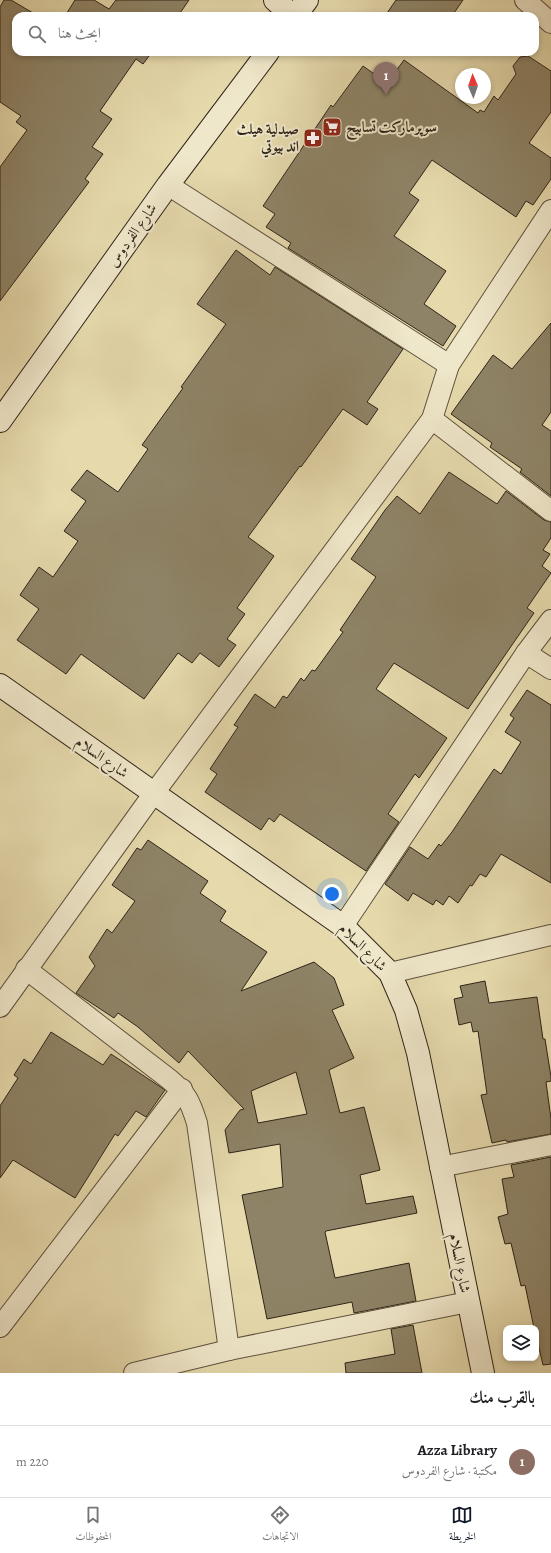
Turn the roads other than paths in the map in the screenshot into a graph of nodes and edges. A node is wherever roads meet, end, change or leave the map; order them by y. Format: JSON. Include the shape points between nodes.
{"nodes":[{"id":1,"x":275,"y":0,"type":"edge"},
{"id":2,"x":307,"y":0,"type":"edge"},
{"id":3,"x":528,"y":1,"type":"edge"},
{"id":4,"x":289,"y":12,"type":"edge"},
{"id":5,"x":297,"y":12,"type":"edge"},
{"id":6,"x":551,"y":23,"type":"edge"},
{"id":7,"x":265,"y":56,"type":"edge"},
{"id":8,"x":168,"y":185,"type":"junction"},
{"id":9,"x":549,"y":218,"type":"edge"},
{"id":10,"x":449,"y":366,"type":"junction"},
{"id":11,"x":3,"y":412,"type":"edge"},
{"id":12,"x":432,"y":420,"type":"junction"},
{"id":13,"x":551,"y":511,"type":"edge"},
{"id":14,"x":551,"y":620,"type":"edge"},
{"id":15,"x":526,"y":653,"type":"junction"},
{"id":16,"x":551,"y":669,"type":"edge"},
{"id":17,"x":0,"y":685,"type":"edge"},
{"id":18,"x":154,"y":793,"type":"junction"},
{"id":19,"x":343,"y":926,"type":"junction"},
{"id":20,"x":551,"y":935,"type":"edge"},
{"id":21,"x":26,"y":969,"type":"junction"},
{"id":22,"x":390,"y":973,"type":"junction"},
{"id":23,"x":0,"y":1007,"type":"edge"},
{"id":24,"x":182,"y":1089,"type":"junction"},
{"id":25,"x":551,"y":1145,"type":"edge"},
{"id":26,"x":440,"y":1167,"type":"junction"},
{"id":27,"x":468,"y":1302,"type":"junction"},
{"id":28,"x":0,"y":1327,"type":"edge"},
{"id":29,"x":229,"y":1350,"type":"junction"},
{"id":30,"x":134,"y":1373,"type":"edge"},
{"id":31,"x":483,"y":1373,"type":"edge"}],
"edges":[{"from":1,"to":4,"type":"street"},
{"from":2,"to":5,"type":"street"},
{"from":3,"to":6,"type":"street"},
{"from":7,"to":8,"type":"street","name":"شارع الفردوس"},
{"from":8,"to":10,"type":"street"},
{"from":8,"to":11,"type":"street","name":"شارع الفردوس"},
{"from":9,"to":10,"type":"street"},
{"from":10,"to":12,"type":"street"},
{"from":12,"to":13,"type":"street"},
{"from":12,"to":18,"type":"street"},
{"from":14,"to":15,"type":"street"},
{"from":15,"to":16,"type":"street"},
{"from":15,"to":19,"type":"street"},
{"from":17,"to":18,"type":"street","name":"شارع السلام"},
{"from":18,"to":19,"type":"street","name":"شارع السلام"},
{"from":18,"to":21,"type":"street"},
{"from":19,"to":22,"type":"street","name":"شارع السلام"},
{"from":20,"to":22,"type":"street"},
{"from":21,"to":23,"type":"street"},
{"from":21,"to":24,"type":"street"},
{"from":22,"to":26,"type":"street","name":"شارع السلام","via":[[406,1010],[418,1053]]},
{"from":24,"to":28,"type":"street"},
{"from":24,"to":29,"type":"street","via":[[190,1102],[196,1123]]},
{"from":25,"to":26,"type":"street"},
{"from":26,"to":27,"type":"street","name":"شارع السلام"},
{"from":27,"to":29,"type":"street"},
{"from":27,"to":31,"type":"street","name":"شارع السلام"},
{"from":29,"to":30,"type":"street"}]}
